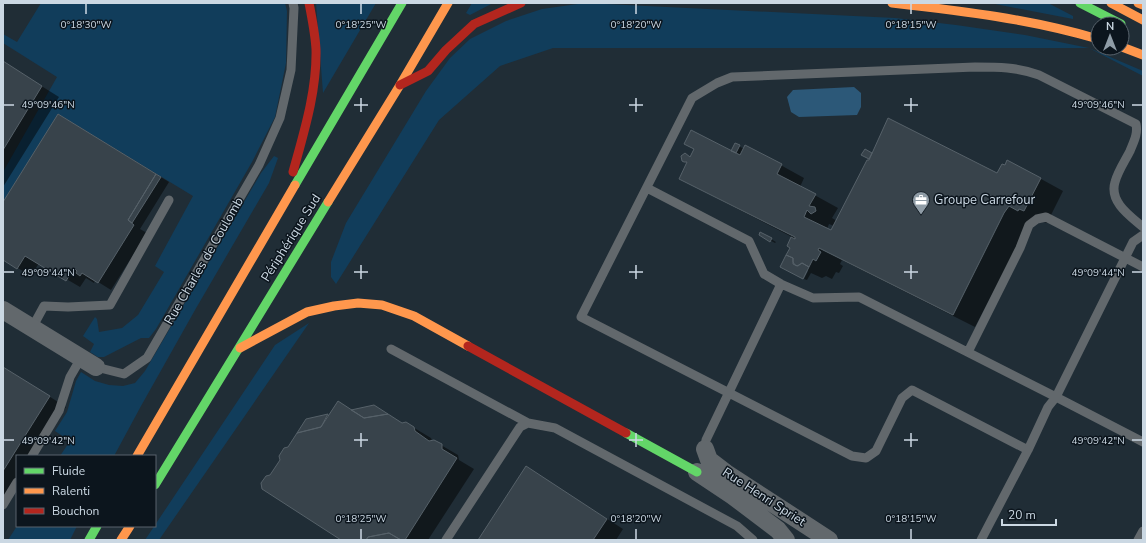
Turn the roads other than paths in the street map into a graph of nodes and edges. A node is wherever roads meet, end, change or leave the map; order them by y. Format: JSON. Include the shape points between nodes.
{"nodes":[{"id":1,"x":293,"y":3,"type":"edge"},
{"id":2,"x":309,"y":3,"type":"edge"},
{"id":3,"x":402,"y":3,"type":"edge"},
{"id":4,"x":448,"y":3,"type":"edge"},
{"id":5,"x":521,"y":3,"type":"edge"},
{"id":6,"x":892,"y":3,"type":"edge"},
{"id":7,"x":1080,"y":3,"type":"edge"},
{"id":8,"x":1111,"y":3,"type":"edge"},
{"id":9,"x":1138,"y":3,"type":"edge"},
{"id":10,"x":1143,"y":6,"type":"edge"},
{"id":11,"x":1105,"y":16,"type":"edge"},
{"id":12,"x":1143,"y":20,"type":"edge"},
{"id":13,"x":1090,"y":37,"type":"edge"},
{"id":14,"x":1130,"y":50,"type":"edge"},
{"id":15,"x":1143,"y":55,"type":"edge"},
{"id":16,"x":400,"y":85,"type":"junction"},
{"id":17,"x":647,"y":188,"type":"junction"},
{"id":18,"x":169,"y":200,"type":"dead end"},
{"id":19,"x":285,"y":200,"type":"junction"},
{"id":20,"x":1143,"y":227,"type":"edge"},
{"id":21,"x":1143,"y":235,"type":"edge"},
{"id":22,"x":1125,"y":258,"type":"junction"},
{"id":23,"x":1143,"y":267,"type":"edge"},
{"id":24,"x":781,"y":284,"type":"junction"},
{"id":25,"x":3,"y":310,"type":"edge"},
{"id":26,"x":32,"y":328,"type":"junction"},
{"id":27,"x":239,"y":349,"type":"junction"},
{"id":28,"x":391,"y":349,"type":"dead end"},
{"id":29,"x":968,"y":352,"type":"junction"},
{"id":30,"x":81,"y":358,"type":"junction"},
{"id":31,"x":96,"y":368,"type":"joint"},
{"id":32,"x":729,"y":393,"type":"junction"},
{"id":33,"x":1056,"y":397,"type":"junction"},
{"id":34,"x":528,"y":423,"type":"junction"},
{"id":35,"x":1143,"y":442,"type":"edge"},
{"id":36,"x":705,"y":449,"type":"joint"},
{"id":37,"x":1028,"y":450,"type":"junction"},
{"id":38,"x":33,"y":455,"type":"edge"},
{"id":39,"x":138,"y":455,"type":"edge"},
{"id":40,"x":697,"y":472,"type":"joint"},
{"id":41,"x":156,"y":483,"type":"edge"},
{"id":42,"x":16,"y":484,"type":"edge"},
{"id":43,"x":3,"y":505,"type":"edge"},
{"id":44,"x":96,"y":527,"type":"edge"},
{"id":45,"x":129,"y":527,"type":"edge"},
{"id":46,"x":1143,"y":531,"type":"edge"},
{"id":47,"x":89,"y":540,"type":"edge"},
{"id":48,"x":121,"y":540,"type":"edge"},
{"id":49,"x":446,"y":540,"type":"edge"},
{"id":50,"x":753,"y":540,"type":"edge"},
{"id":51,"x":786,"y":540,"type":"edge"},
{"id":52,"x":829,"y":540,"type":"edge"},
{"id":53,"x":981,"y":540,"type":"edge"},
{"id":54,"x":1138,"y":540,"type":"edge"}],
"edges":[{"from":1,"to":31,"type":"lane","name":"Rue Charles de Coulomb","via":[[291,70],[280,118],[259,166],[147,358],[124,374]]},
{"from":2,"to":19,"type":"main road","via":[[315,31],[316,72],[309,116]]},
{"from":3,"to":19,"type":"main road","name":"Périphérique Sud"},
{"from":4,"to":16,"type":"main road","name":"Périphérique Sud"},
{"from":5,"to":16,"type":"main road","via":[[474,24],[428,71]]},
{"from":6,"to":13,"type":"main road","via":[[1041,24]]},
{"from":7,"to":11,"type":"main road"},
{"from":8,"to":12,"type":"main road"},
{"from":9,"to":10,"type":"main road"},
{"from":14,"to":15,"type":"main road"},
{"from":16,"to":27,"type":"main road","name":"Périphérique Sud"},
{"from":17,"to":20,"type":"lane","via":[[692,98],[716,83],[732,77],[1007,67],[1039,75],[1136,124],[1134,141],[1114,183],[1118,204]]},
{"from":17,"to":24,"type":"lane","via":[[749,241],[764,274]]},
{"from":17,"to":32,"type":"lane","via":[[581,317]]},
{"from":18,"to":26,"type":"lane","via":[[110,305],[44,306]]},
{"from":19,"to":39,"type":"main road","name":"Périphérique Sud"},
{"from":21,"to":22,"type":"lane","via":[[1133,242]]},
{"from":22,"to":23,"type":"lane"},
{"from":22,"to":29,"type":"lane","via":[[1046,217],[1037,219],[1029,225]]},
{"from":22,"to":33,"type":"lane"},
{"from":24,"to":29,"type":"lane","via":[[813,298],[860,297]]},
{"from":24,"to":32,"type":"lane"},
{"from":25,"to":26,"type":"street","name":"Rue Charles de Coulomb"},
{"from":26,"to":30,"type":"street","name":"Rue Charles de Coulomb"},
{"from":27,"to":40,"type":"main road","via":[[307,312],[334,306],[382,305],[414,316]]},
{"from":27,"to":41,"type":"main road","name":"Périphérique Sud"},
{"from":28,"to":34,"type":"lane"},
{"from":29,"to":33,"type":"lane"},
{"from":30,"to":31,"type":"street","name":"Rue Charles de Coulomb"},
{"from":30,"to":38,"type":"lane","via":[[70,376],[59,411]]},
{"from":32,"to":36,"type":"lane","via":[[706,440]]},
{"from":32,"to":37,"type":"lane","via":[[852,456],[866,458],[876,451],[902,398],[912,390]]},
{"from":33,"to":35,"type":"lane"},
{"from":33,"to":37,"type":"lane","via":[[1048,407]]},
{"from":34,"to":49,"type":"lane","via":[[520,427]]},
{"from":34,"to":50,"type":"lane","via":[[555,428],[737,526]]},
{"from":36,"to":52,"type":"street","name":"Rue Henri Spriet","via":[[709,460],[726,473]]},
{"from":37,"to":53,"type":"lane"},
{"from":40,"to":51,"type":"street","name":"Rue Henri Spriet","via":[[778,530]]},
{"from":42,"to":43,"type":"lane"},
{"from":44,"to":47,"type":"main road"},
{"from":45,"to":48,"type":"main road"},
{"from":46,"to":54,"type":"lane"}]}
